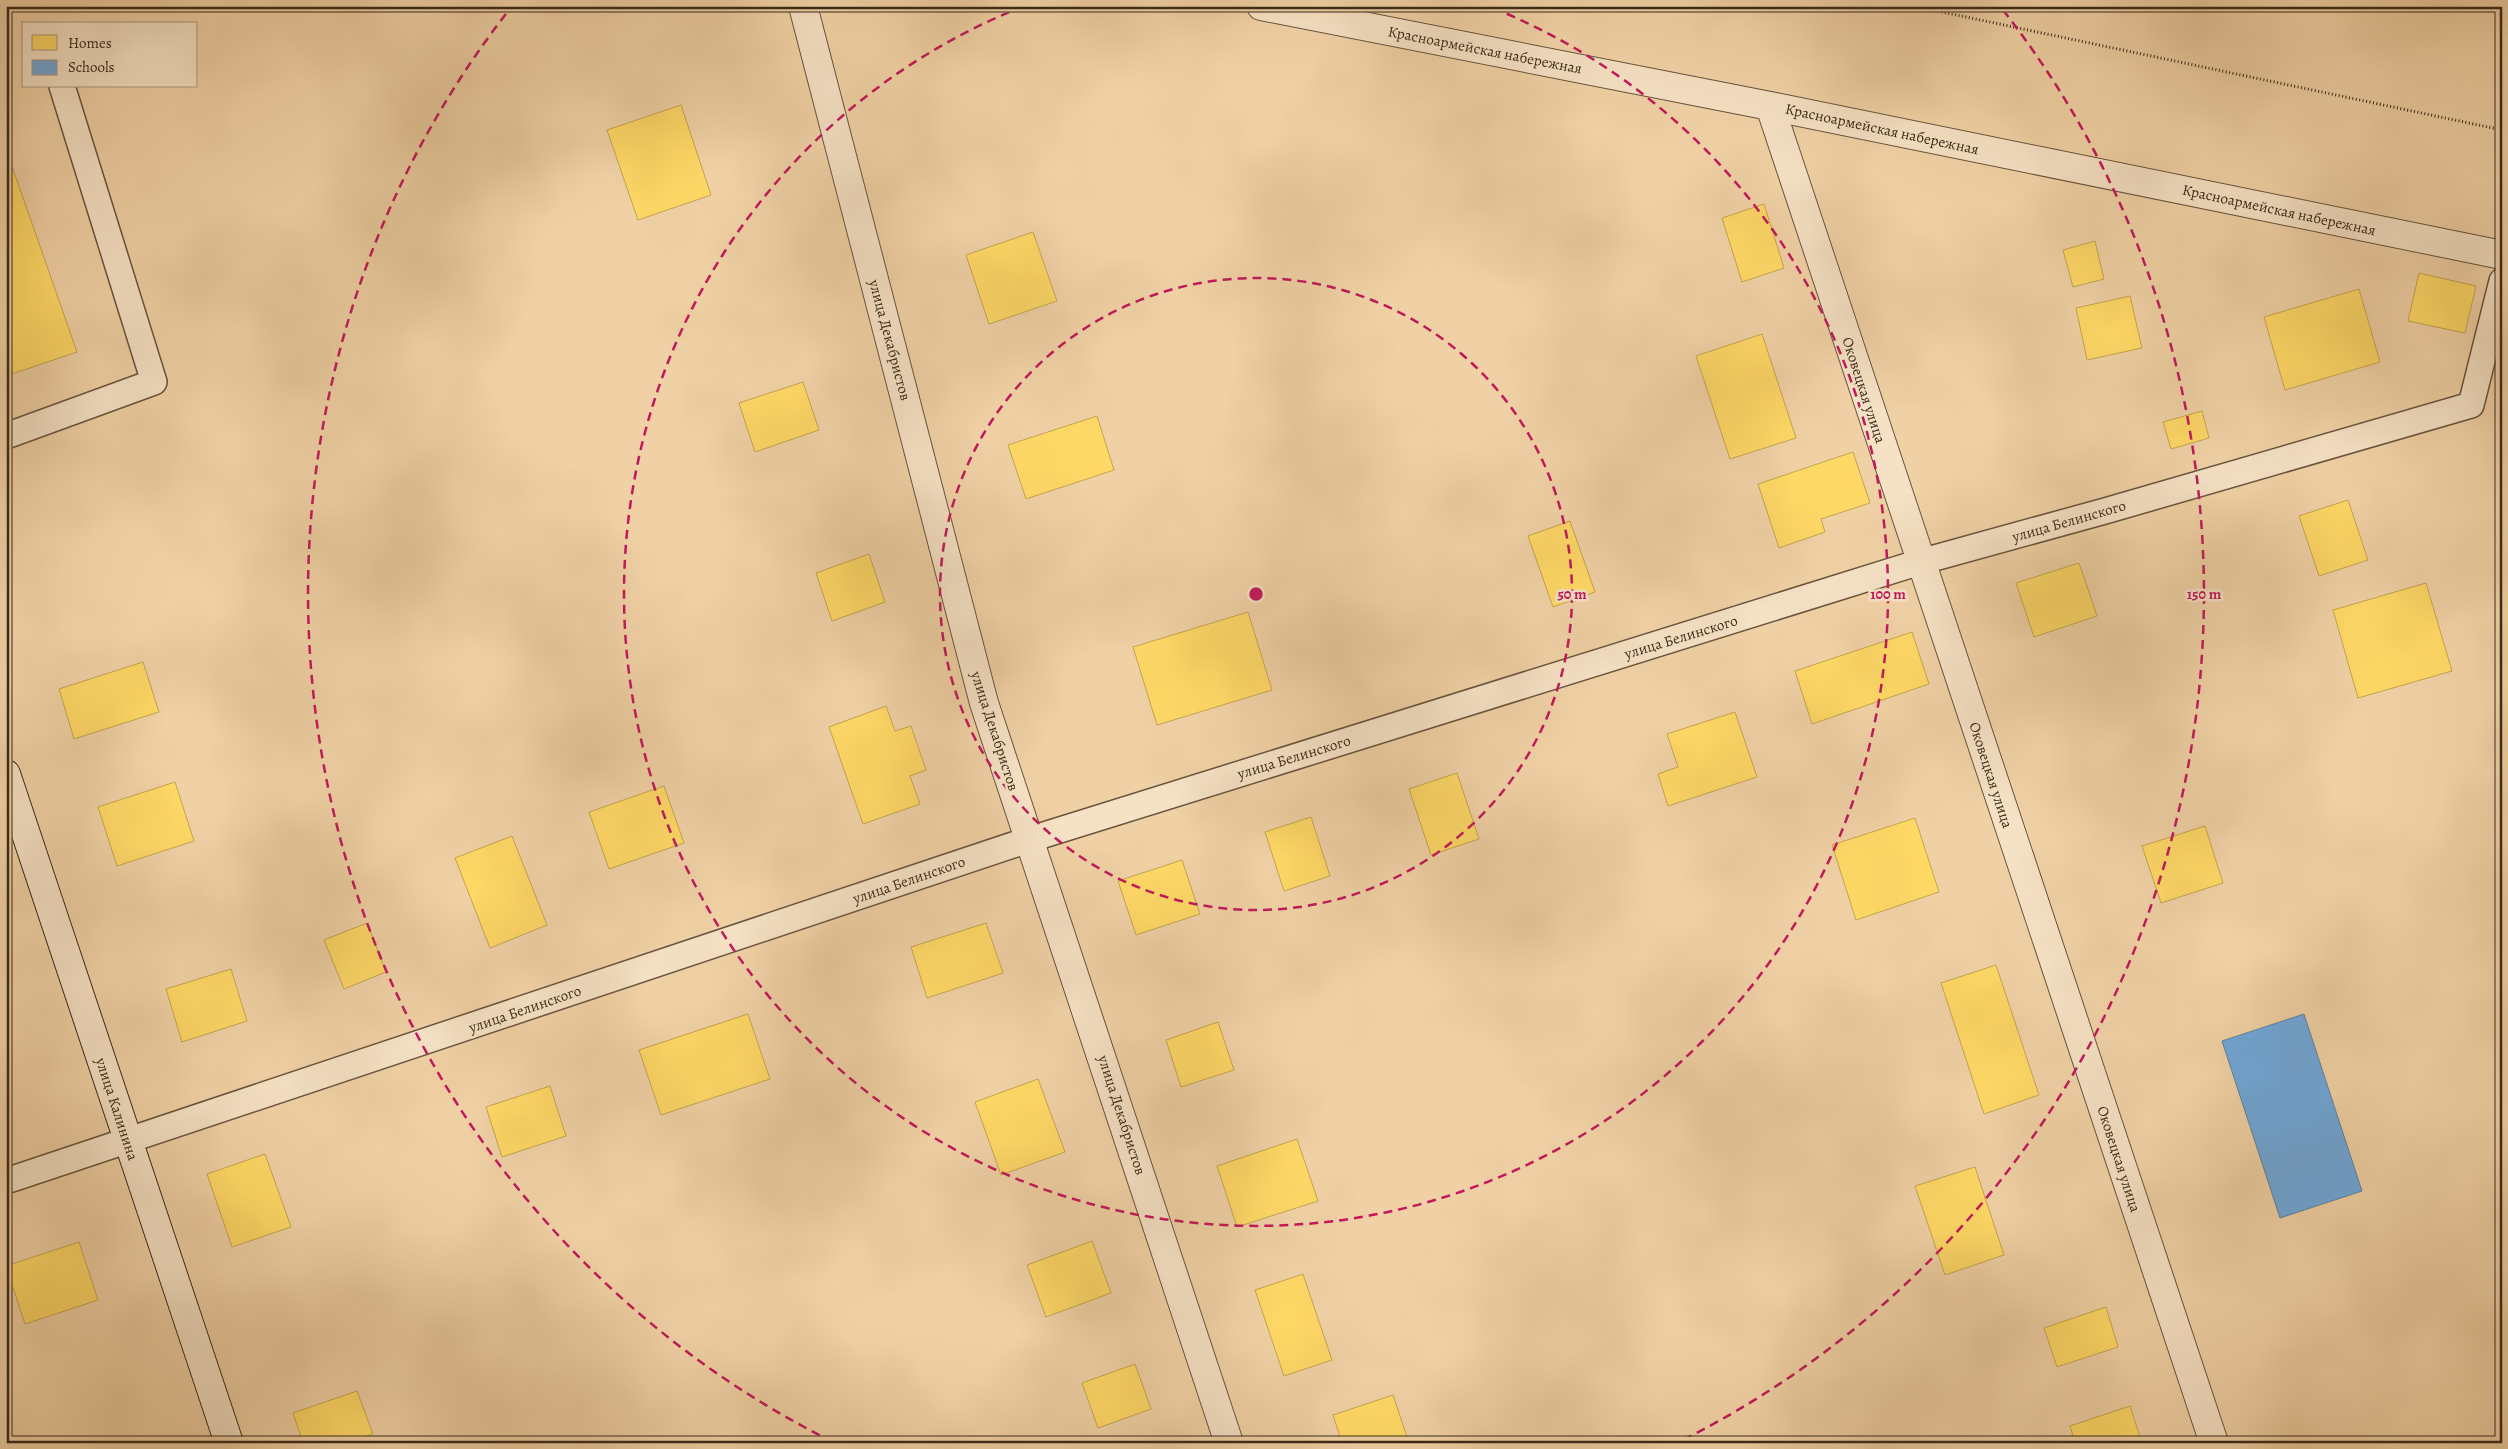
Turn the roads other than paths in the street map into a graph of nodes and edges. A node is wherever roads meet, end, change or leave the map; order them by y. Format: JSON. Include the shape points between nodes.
{"nodes":[{"id":1,"x":803,"y":6,"type":"edge"},
{"id":2,"x":1261,"y":6,"type":"edge"},
{"id":3,"x":63,"y":88,"type":"edge"},
{"id":4,"x":1770,"y":106,"type":"junction"},
{"id":5,"x":2502,"y":255,"type":"edge"},
{"id":6,"x":2502,"y":281,"type":"edge"},
{"id":7,"x":6,"y":436,"type":"edge"},
{"id":8,"x":1920,"y":562,"type":"junction"},
{"id":9,"x":6,"y":774,"type":"edge"},
{"id":10,"x":1031,"y":839,"type":"junction"},
{"id":11,"x":129,"y":1142,"type":"junction"},
{"id":12,"x":6,"y":1181,"type":"edge"},
{"id":13,"x":229,"y":1443,"type":"edge"},
{"id":14,"x":1229,"y":1443,"type":"edge"},
{"id":15,"x":2214,"y":1443,"type":"edge"}],
"edges":[{"from":1,"to":10,"type":"street","name":"улица Декабристов","via":[[984,703]]},
{"from":2,"to":4,"type":"street","name":"Красноармейская набережная"},
{"from":3,"to":7,"type":"lane","via":[[154,382]]},
{"from":4,"to":5,"type":"street","name":"Красноармейская набережная"},
{"from":4,"to":8,"type":"street","name":"Оковецкая улица"},
{"from":6,"to":8,"type":"lane","name":"улица Белинского","via":[[2471,405]]},
{"from":8,"to":10,"type":"lane","name":"улица Белинского"},
{"from":8,"to":15,"type":"street","name":"Оковецкая улица"},
{"from":9,"to":11,"type":"street","name":"улица Калинина"},
{"from":10,"to":11,"type":"lane","name":"улица Белинского"},
{"from":10,"to":14,"type":"street","name":"улица Декабристов"},
{"from":11,"to":12,"type":"lane","name":"улица Белинского"},
{"from":11,"to":13,"type":"street","name":"улица Калинина"}]}
